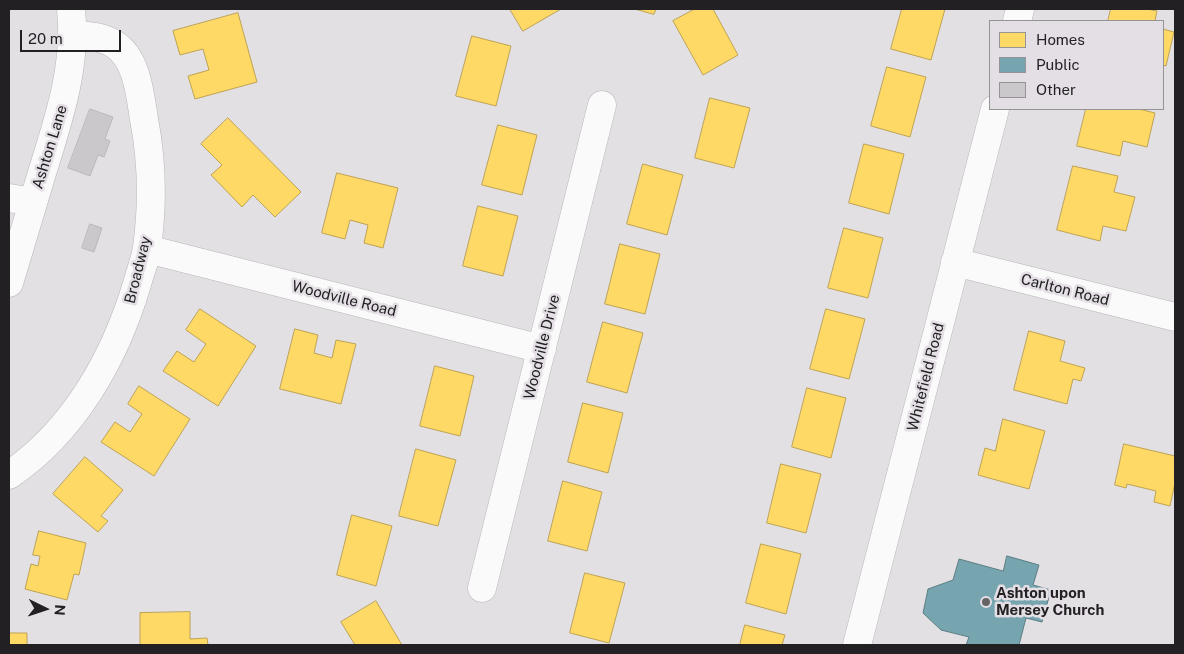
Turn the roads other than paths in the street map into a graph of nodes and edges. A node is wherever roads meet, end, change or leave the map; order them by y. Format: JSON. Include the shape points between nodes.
{"nodes":[{"id":1,"x":72,"y":21,"type":"edge"},
{"id":2,"x":602,"y":105,"type":"dead end"},
{"id":3,"x":995,"y":110,"type":"edge"},
{"id":4,"x":21,"y":200,"type":"edge"},
{"id":5,"x":147,"y":249,"type":"junction"},
{"id":6,"x":955,"y":262,"type":"junction"},
{"id":7,"x":9,"y":283,"type":"edge"},
{"id":8,"x":1175,"y":317,"type":"edge"},
{"id":9,"x":542,"y":349,"type":"junction"},
{"id":10,"x":9,"y":475,"type":"edge"},
{"id":11,"x":482,"y":588,"type":"dead end"},
{"id":12,"x":857,"y":645,"type":"edge"}],
"edges":[{"from":1,"to":4,"type":"street","name":"Ashton Lane","via":[[70,70],[63,106]]},
{"from":1,"to":5,"type":"street","name":"Broadway","via":[[113,43],[125,53],[133,69],[150,149],[152,198]]},
{"from":2,"to":9,"type":"street","name":"Woodville Drive"},
{"from":3,"to":6,"type":"street","name":"Whitefield Road"},
{"from":4,"to":7,"type":"street","name":"Ashton Lane"},
{"from":5,"to":9,"type":"street","name":"Woodville Road"},
{"from":5,"to":10,"type":"street","name":"Broadway","via":[[132,300],[112,350],[86,396],[57,434]]},
{"from":6,"to":8,"type":"street","name":"Carlton Road"},
{"from":6,"to":12,"type":"street","name":"Whitefield Road"},
{"from":9,"to":11,"type":"street","name":"Woodville Drive"}]}
